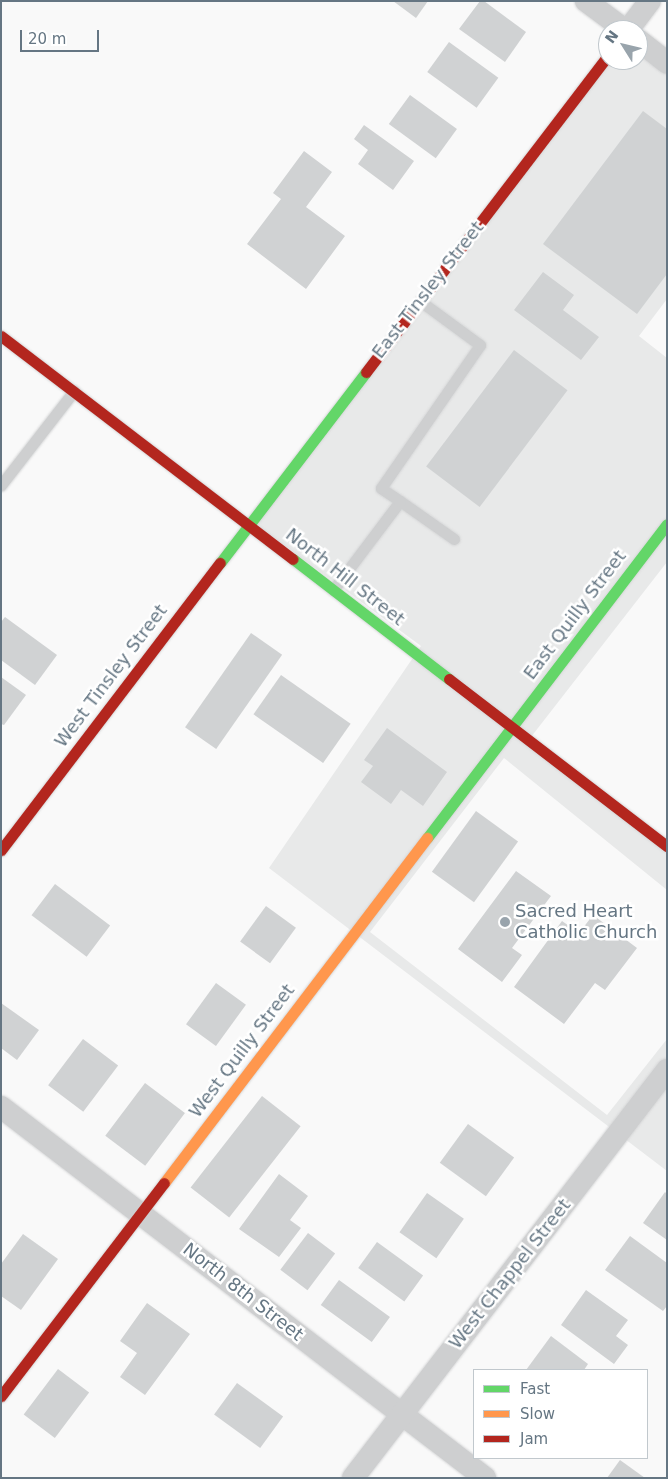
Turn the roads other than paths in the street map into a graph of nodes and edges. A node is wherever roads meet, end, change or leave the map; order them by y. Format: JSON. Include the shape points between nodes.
{"nodes":[{"id":1,"x":586,"y":1,"type":"edge"},
{"id":2,"x":650,"y":1,"type":"edge"},
{"id":3,"x":612,"y":20,"type":"edge"},
{"id":4,"x":634,"y":20,"type":"edge"},
{"id":5,"x":648,"y":48,"type":"edge"},
{"id":6,"x":667,"y":63,"type":"edge"},
{"id":7,"x":598,"y":69,"type":"edge"},
{"id":8,"x":420,"y":301,"type":"junction"},
{"id":9,"x":1,"y":336,"type":"edge"},
{"id":10,"x":74,"y":391,"type":"junction"},
{"id":11,"x":1,"y":485,"type":"edge"},
{"id":12,"x":400,"y":502,"type":"junction"},
{"id":13,"x":249,"y":524,"type":"junction"},
{"id":14,"x":667,"y":524,"type":"edge"},
{"id":15,"x":454,"y":539,"type":"dead end"},
{"id":16,"x":333,"y":590,"type":"junction"},
{"id":17,"x":511,"y":727,"type":"junction"},
{"id":18,"x":667,"y":846,"type":"edge"},
{"id":19,"x":1,"y":850,"type":"edge"},
{"id":20,"x":667,"y":1070,"type":"edge"},
{"id":21,"x":1,"y":1107,"type":"edge"},
{"id":22,"x":140,"y":1212,"type":"junction"},
{"id":23,"x":1,"y":1396,"type":"edge"},
{"id":24,"x":401,"y":1414,"type":"junction"},
{"id":25,"x":353,"y":1478,"type":"edge"},
{"id":26,"x":485,"y":1478,"type":"edge"}],
"edges":[{"from":1,"to":3,"type":"street"},
{"from":2,"to":4,"type":"street"},
{"from":5,"to":6,"type":"street"},
{"from":7,"to":8,"type":"street","name":"East Tinsley Street"},
{"from":8,"to":12,"type":"lane","via":[[480,345],[381,488]]},
{"from":8,"to":13,"type":"street","name":"East Tinsley Street"},
{"from":9,"to":10,"type":"street","name":"North Hill Street"},
{"from":10,"to":11,"type":"lane"},
{"from":10,"to":13,"type":"street","name":"North Hill Street"},
{"from":12,"to":15,"type":"lane"},
{"from":12,"to":16,"type":"lane"},
{"from":13,"to":16,"type":"street","name":"North Hill Street"},
{"from":13,"to":19,"type":"street","name":"West Tinsley Street"},
{"from":14,"to":17,"type":"street","name":"East Quilly Street"},
{"from":16,"to":17,"type":"street","name":"North Hill Street"},
{"from":17,"to":18,"type":"street","name":"North Hill Street"},
{"from":17,"to":22,"type":"street","name":"West Quilly Street"},
{"from":20,"to":24,"type":"street","name":"West Chappel Street"},
{"from":21,"to":22,"type":"street","name":"North 8th Street"},
{"from":22,"to":23,"type":"street","name":"West Quilly Street"},
{"from":22,"to":24,"type":"street","name":"North 8th Street"},
{"from":24,"to":25,"type":"street","name":"West Chappel Street"},
{"from":24,"to":26,"type":"street","name":"North 8th Street"}]}
